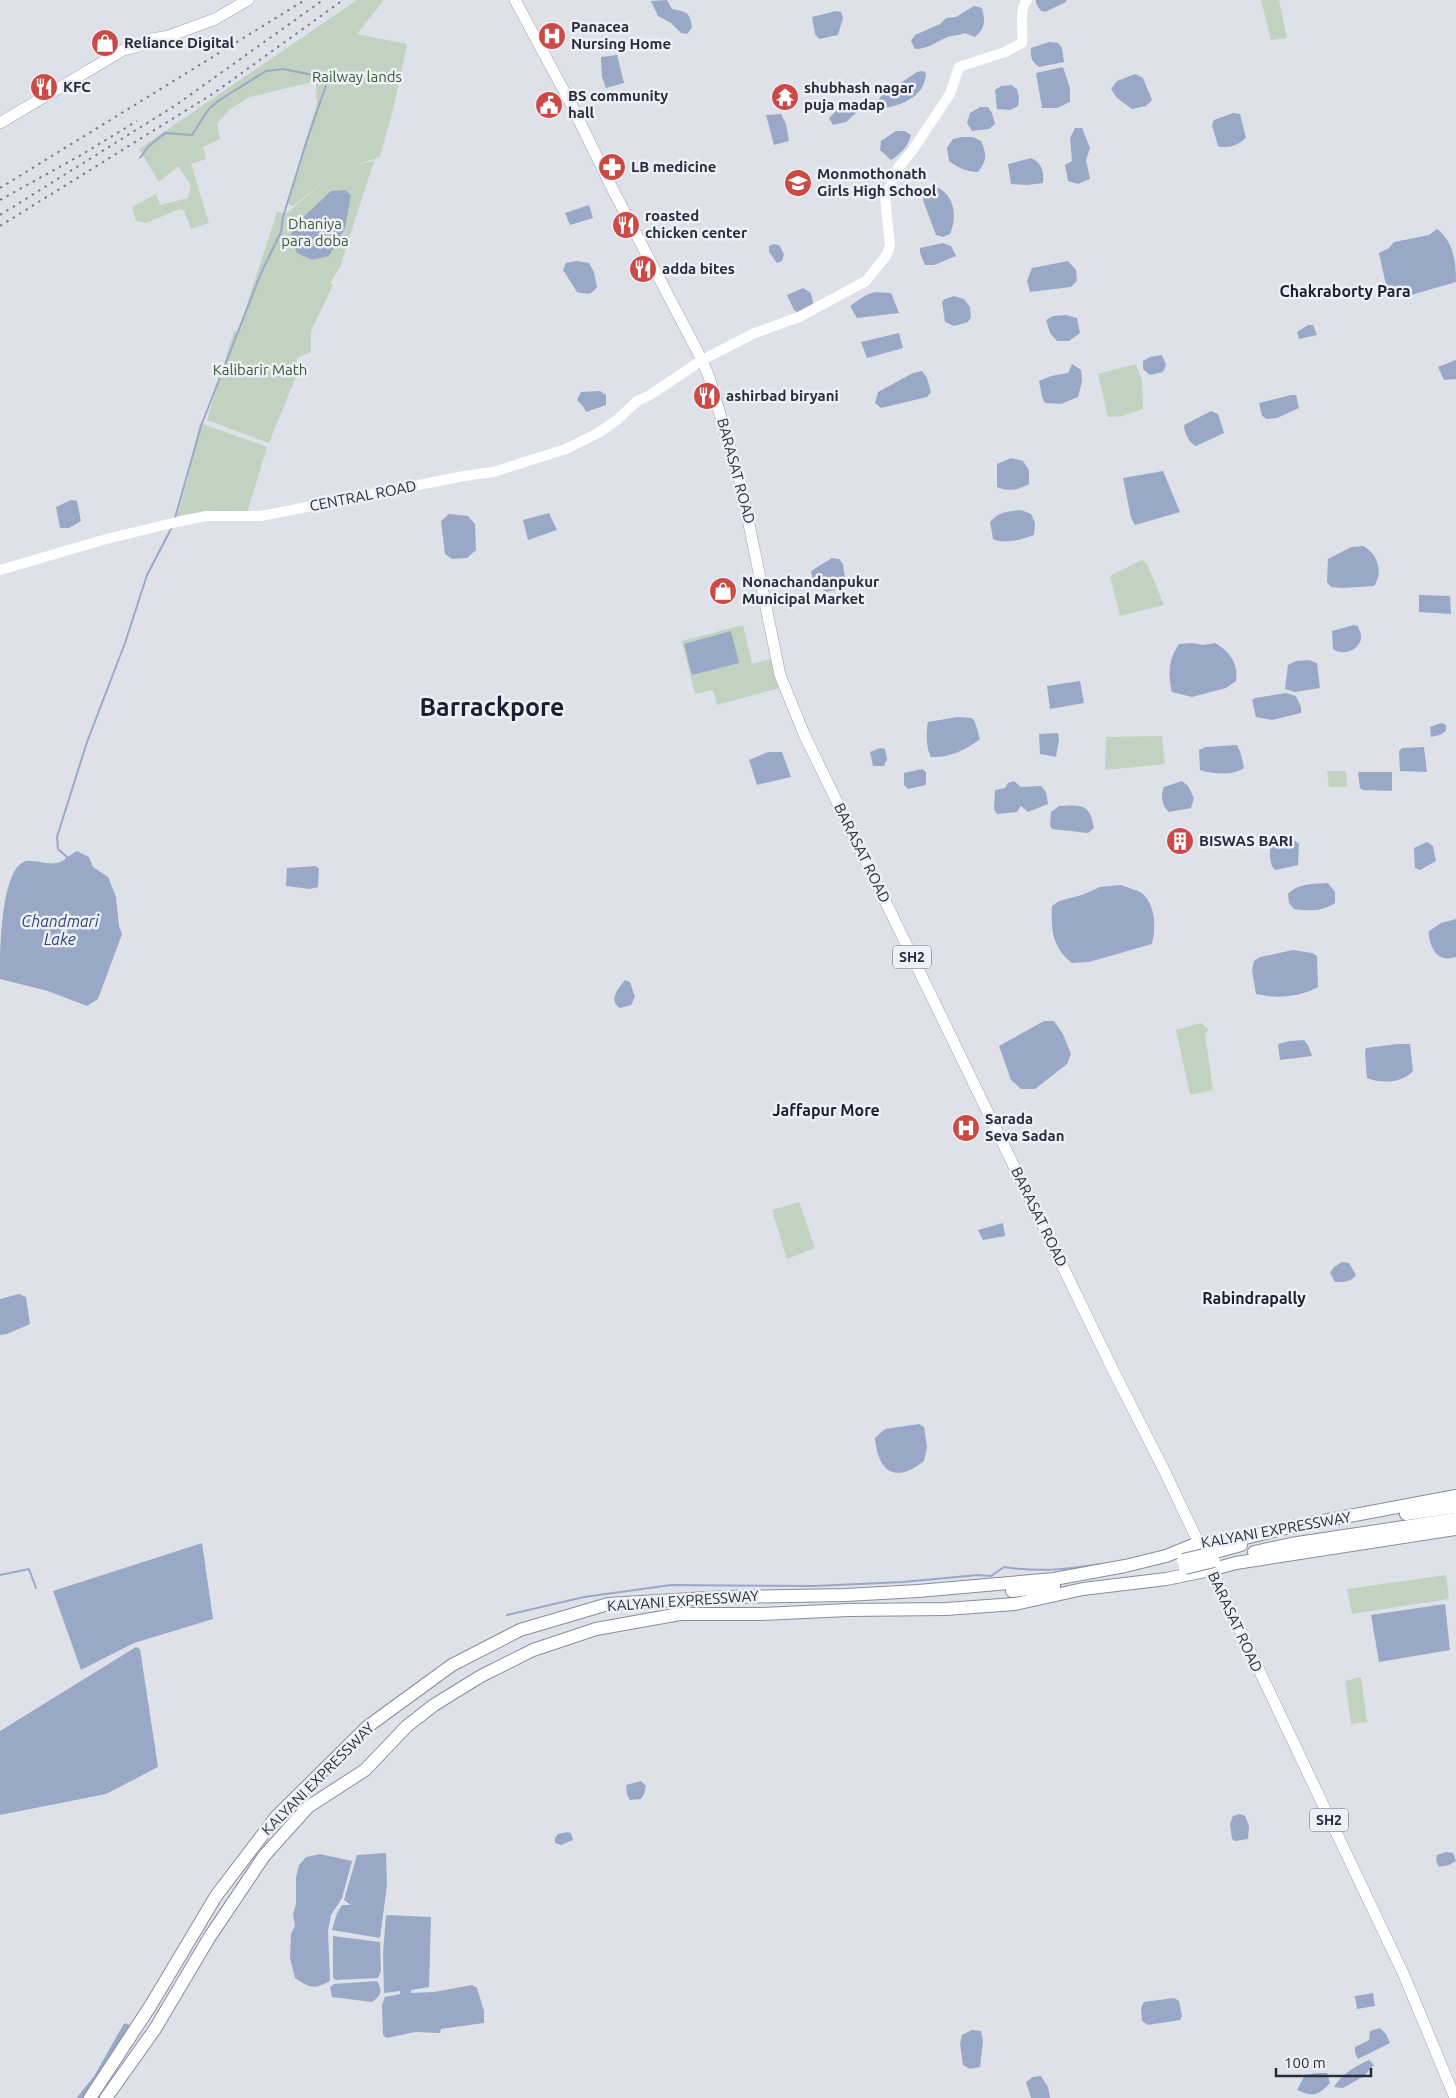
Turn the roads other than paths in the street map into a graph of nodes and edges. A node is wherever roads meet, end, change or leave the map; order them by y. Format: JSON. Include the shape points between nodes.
{"nodes":[{"id":1,"x":248,"y":0,"type":"edge"},
{"id":2,"x":515,"y":0,"type":"edge"},
{"id":3,"x":1027,"y":0,"type":"edge"},
{"id":4,"x":0,"y":123,"type":"edge"},
{"id":5,"x":702,"y":360,"type":"junction"},
{"id":6,"x":0,"y":570,"type":"edge"},
{"id":7,"x":1456,"y":1496,"type":"edge"},
{"id":8,"x":1456,"y":1507,"type":"edge"},
{"id":9,"x":1456,"y":1519,"type":"edge"},
{"id":10,"x":1456,"y":1529,"type":"edge"},
{"id":11,"x":1198,"y":1543,"type":"junction"},
{"id":12,"x":1212,"y":1562,"type":"junction"},
{"id":13,"x":1015,"y":1594,"type":"junction"},
{"id":14,"x":851,"y":1595,"type":"junction"},
{"id":15,"x":848,"y":1610,"type":"junction"},
{"id":16,"x":90,"y":2098,"type":"edge"},
{"id":17,"x":106,"y":2098,"type":"edge"},
{"id":18,"x":1455,"y":2098,"type":"edge"}],
"edges":[{"from":1,"to":4,"type":"main road","via":[[214,19],[123,50]]},
{"from":2,"to":5,"type":"main road","name":"BARASAT ROAD","number":"SH2"},
{"from":3,"to":5,"type":"street","name":"CENTRAL ROAD","via":[[1024,2],[1019,46],[959,67],[950,94],[898,168],[884,197],[890,246],[872,275],[814,310]]},
{"from":5,"to":6,"type":"street","name":"CENTRAL ROAD","via":[[636,401],[598,433],[566,449],[516,466],[261,516],[206,516],[180,521]]},
{"from":5,"to":11,"type":"main road","name":"BARASAT ROAD","number":"SH2","via":[[722,415],[741,485],[779,669],[789,700]]},
{"from":7,"to":11,"type":"highway","name":"KALYANI EXPRESSWAY","via":[[1241,1539]]},
{"from":8,"to":12,"type":"highway","via":[[1278,1536]]},
{"from":9,"to":12,"type":"highway","via":[[1291,1544]]},
{"from":10,"to":12,"type":"highway","name":"KALYANI EXPRESSWAY","via":[[1236,1563]]},
{"from":11,"to":12,"type":"main road","name":"BARASAT ROAD","number":"SH2"},
{"from":11,"to":14,"type":"highway","name":"KALYANI EXPRESSWAY","via":[[1166,1556],[1125,1566],[1054,1578]]},
{"from":12,"to":13,"type":"highway","bridge":true,"via":[[1184,1564]]},
{"from":12,"to":15,"type":"highway","via":[[1155,1580],[1083,1589],[1015,1604],[946,1609]]},
{"from":12,"to":18,"type":"main road","name":"BARASAT ROAD","number":"SH2","via":[[1404,1976]]},
{"from":13,"to":14,"type":"highway","via":[[855,1601]]},
{"from":13,"to":15,"type":"highway","via":[[938,1603],[853,1605]]},
{"from":14,"to":16,"type":"highway","name":"KALYANI EXPRESSWAY","via":[[735,1596],[608,1604],[520,1630],[452,1665],[367,1727],[276,1817],[216,1896],[155,1999]]},
{"from":15,"to":17,"type":"highway","via":[[680,1614],[596,1629],[533,1650],[481,1676],[434,1705],[407,1726],[365,1770],[308,1807],[264,1856],[209,1938],[155,2029]]}]}
